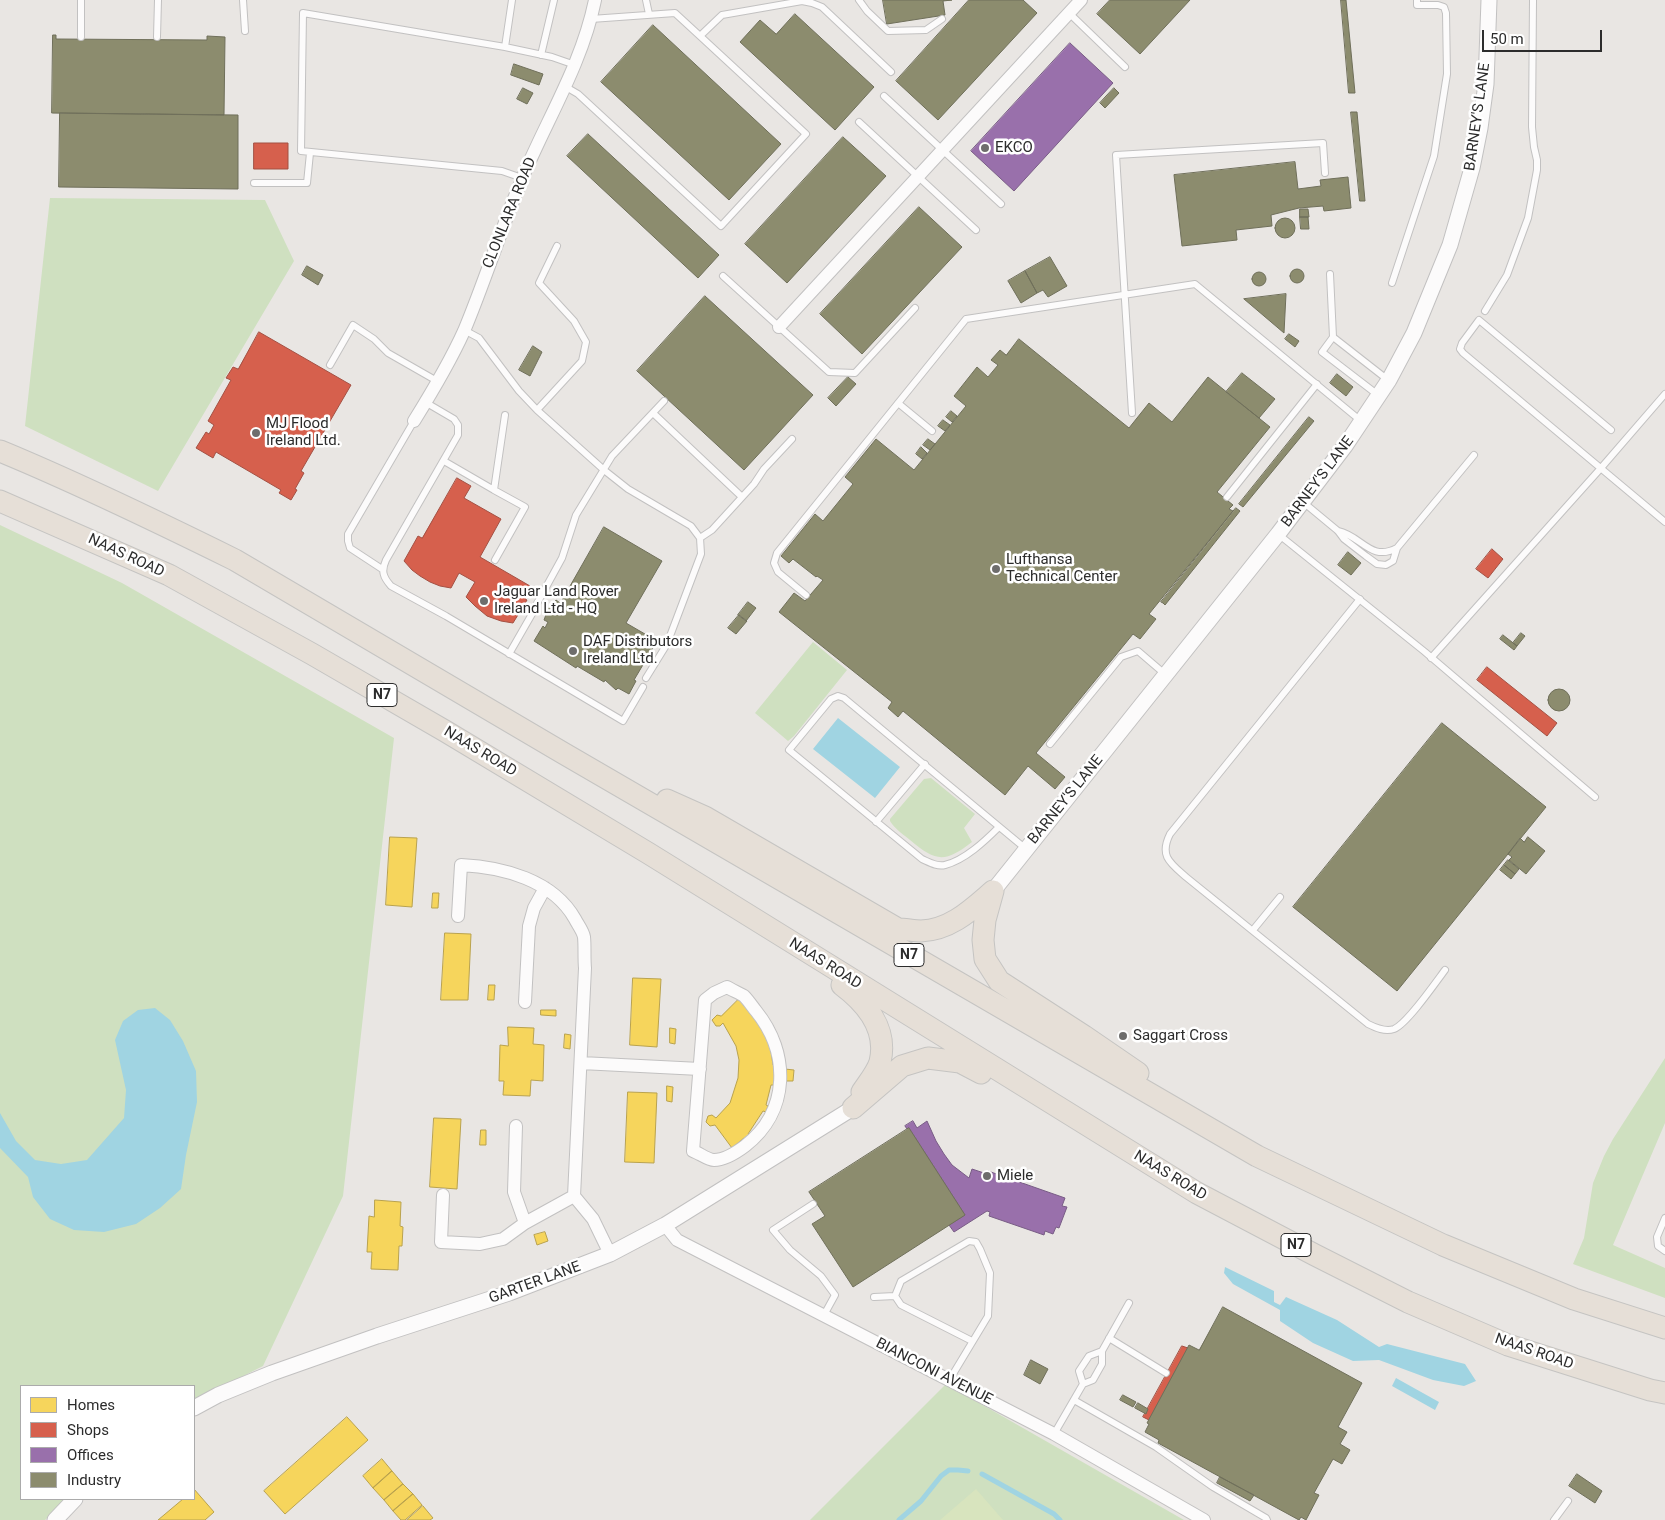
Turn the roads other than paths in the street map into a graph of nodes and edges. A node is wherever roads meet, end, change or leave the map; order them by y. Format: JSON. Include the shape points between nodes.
{"nodes":[{"id":1,"x":81,"y":0,"type":"edge"},
{"id":2,"x":158,"y":0,"type":"edge"},
{"id":3,"x":242,"y":0,"type":"edge"},
{"id":4,"x":512,"y":0,"type":"edge"},
{"id":5,"x":554,"y":0,"type":"edge"},
{"id":6,"x":595,"y":0,"type":"edge"},
{"id":7,"x":646,"y":0,"type":"edge"},
{"id":8,"x":859,"y":0,"type":"edge"},
{"id":9,"x":1417,"y":0,"type":"edge"},
{"id":10,"x":1489,"y":0,"type":"edge"},
{"id":11,"x":1534,"y":0,"type":"edge"},
{"id":12,"x":1074,"y":5,"type":"edge"},
{"id":13,"x":649,"y":14,"type":"junction"},
{"id":14,"x":591,"y":19,"type":"junction"},
{"id":15,"x":942,"y":19,"type":"dead end"},
{"id":16,"x":245,"y":31,"type":"dead end"},
{"id":17,"x":700,"y":36,"type":"junction"},
{"id":18,"x":81,"y":37,"type":"dead end"},
{"id":19,"x":157,"y":37,"type":"dead end"},
{"id":20,"x":505,"y":47,"type":"junction"},
{"id":21,"x":541,"y":55,"type":"junction"},
{"id":22,"x":575,"y":65,"type":"junction"},
{"id":23,"x":1126,"y":66,"type":"dead end"},
{"id":24,"x":891,"y":72,"type":"dead end"},
{"id":25,"x":566,"y":88,"type":"junction"},
{"id":26,"x":884,"y":96,"type":"dead end"},
{"id":27,"x":859,"y":122,"type":"dead end"},
{"id":28,"x":942,"y":150,"type":"junction"},
{"id":29,"x":310,"y":153,"type":"junction"},
{"id":30,"x":1325,"y":173,"type":"dead end"},
{"id":31,"x":918,"y":176,"type":"junction"},
{"id":32,"x":522,"y":178,"type":"junction"},
{"id":33,"x":254,"y":183,"type":"dead end"},
{"id":34,"x":1001,"y":204,"type":"dead end"},
{"id":35,"x":976,"y":230,"type":"dead end"},
{"id":36,"x":556,"y":246,"type":"dead end"},
{"id":37,"x":1330,"y":274,"type":"dead end"},
{"id":38,"x":724,"y":276,"type":"dead end"},
{"id":39,"x":1392,"y":284,"type":"dead end"},
{"id":40,"x":1125,"y":294,"type":"junction"},
{"id":41,"x":915,"y":308,"type":"dead end"},
{"id":42,"x":1485,"y":311,"type":"dead end"},
{"id":43,"x":779,"y":327,"type":"junction"},
{"id":44,"x":464,"y":330,"type":"junction"},
{"id":45,"x":1333,"y":337,"type":"junction"},
{"id":46,"x":330,"y":366,"type":"dead end"},
{"id":47,"x":1389,"y":380,"type":"junction"},
{"id":48,"x":438,"y":381,"type":"junction"},
{"id":49,"x":1317,"y":384,"type":"junction"},
{"id":50,"x":1665,"y":394,"type":"edge"},
{"id":51,"x":1379,"y":396,"type":"junction"},
{"id":52,"x":664,"y":401,"type":"dead end"},
{"id":53,"x":425,"y":402,"type":"junction"},
{"id":54,"x":898,"y":403,"type":"junction"},
{"id":55,"x":537,"y":410,"type":"junction"},
{"id":56,"x":653,"y":413,"type":"junction"},
{"id":57,"x":1132,"y":413,"type":"dead end"},
{"id":58,"x":505,"y":415,"type":"dead end"},
{"id":59,"x":414,"y":421,"type":"joint"},
{"id":60,"x":1362,"y":422,"type":"junction"},
{"id":61,"x":1611,"y":430,"type":"dead end"},
{"id":62,"x":932,"y":431,"type":"dead end"},
{"id":63,"x":792,"y":439,"type":"dead end"},
{"id":64,"x":0,"y":451,"type":"edge"},
{"id":65,"x":1474,"y":455,"type":"dead end"},
{"id":66,"x":444,"y":461,"type":"junction"},
{"id":67,"x":1601,"y":468,"type":"junction"},
{"id":68,"x":604,"y":470,"type":"junction"},
{"id":69,"x":494,"y":490,"type":"junction"},
{"id":70,"x":742,"y":497,"type":"junction"},
{"id":71,"x":1227,"y":497,"type":"dead end"},
{"id":72,"x":0,"y":500,"type":"edge"},
{"id":73,"x":1303,"y":502,"type":"junction"},
{"id":74,"x":1665,"y":522,"type":"edge"},
{"id":75,"x":1338,"y":530,"type":"junction"},
{"id":76,"x":1278,"y":534,"type":"junction"},
{"id":77,"x":700,"y":538,"type":"junction"},
{"id":78,"x":1397,"y":548,"type":"junction"},
{"id":79,"x":495,"y":560,"type":"dead end"},
{"id":80,"x":382,"y":569,"type":"junction"},
{"id":81,"x":806,"y":595,"type":"dead end"},
{"id":82,"x":1360,"y":599,"type":"junction"},
{"id":83,"x":509,"y":654,"type":"junction"},
{"id":84,"x":1431,"y":658,"type":"junction"},
{"id":85,"x":1166,"y":675,"type":"junction"},
{"id":86,"x":646,"y":678,"type":"dead end"},
{"id":87,"x":643,"y":687,"type":"dead end"},
{"id":88,"x":1050,"y":744,"type":"dead end"},
{"id":89,"x":563,"y":753,"type":"junction"},
{"id":90,"x":925,"y":764,"type":"junction"},
{"id":91,"x":1595,"y":798,"type":"dead end"},
{"id":92,"x":876,"y":822,"type":"junction"},
{"id":93,"x":999,"y":827,"type":"junction"},
{"id":94,"x":1026,"y":850,"type":"junction"},
{"id":95,"x":544,"y":888,"type":"junction"},
{"id":96,"x":993,"y":891,"type":"junction"},
{"id":97,"x":1280,"y":897,"type":"dead end"},
{"id":98,"x":458,"y":916,"type":"dead end"},
{"id":99,"x":748,"y":916,"type":"junction"},
{"id":100,"x":1253,"y":930,"type":"junction"},
{"id":101,"x":1445,"y":970,"type":"dead end"},
{"id":102,"x":525,"y":1002,"type":"dead end"},
{"id":103,"x":581,"y":1063,"type":"junction"},
{"id":104,"x":700,"y":1069,"type":"junction"},
{"id":105,"x":853,"y":1108,"type":"junction"},
{"id":106,"x":516,"y":1126,"type":"dead end"},
{"id":107,"x":1093,"y":1129,"type":"junction"},
{"id":108,"x":1257,"y":1156,"type":"junction"},
{"id":109,"x":443,"y":1195,"type":"dead end"},
{"id":110,"x":574,"y":1196,"type":"junction"},
{"id":111,"x":813,"y":1204,"type":"dead end"},
{"id":112,"x":1665,"y":1218,"type":"edge"},
{"id":113,"x":525,"y":1223,"type":"junction"},
{"id":114,"x":665,"y":1225,"type":"junction"},
{"id":115,"x":1665,"y":1251,"type":"edge"},
{"id":116,"x":610,"y":1254,"type":"junction"},
{"id":117,"x":895,"y":1296,"type":"junction"},
{"id":118,"x":874,"y":1297,"type":"dead end"},
{"id":119,"x":1129,"y":1303,"type":"dead end"},
{"id":120,"x":824,"y":1315,"type":"junction"},
{"id":121,"x":1665,"y":1328,"type":"edge"},
{"id":122,"x":1109,"y":1338,"type":"junction"},
{"id":123,"x":972,"y":1341,"type":"junction"},
{"id":124,"x":1508,"y":1345,"type":"junction"},
{"id":125,"x":1102,"y":1351,"type":"junction"},
{"id":126,"x":1166,"y":1373,"type":"dead end"},
{"id":127,"x":950,"y":1379,"type":"junction"},
{"id":128,"x":1083,"y":1384,"type":"junction"},
{"id":129,"x":1665,"y":1393,"type":"edge"},
{"id":130,"x":1074,"y":1400,"type":"junction"},
{"id":131,"x":1665,"y":1405,"type":"edge"},
{"id":132,"x":195,"y":1407,"type":"edge"},
{"id":133,"x":1054,"y":1434,"type":"junction"},
{"id":134,"x":74,"y":1500,"type":"edge"},
{"id":135,"x":1568,"y":1501,"type":"dead end"},
{"id":136,"x":55,"y":1520,"type":"edge"},
{"id":137,"x":1204,"y":1520,"type":"edge"},
{"id":138,"x":1267,"y":1520,"type":"edge"},
{"id":139,"x":1554,"y":1520,"type":"edge"}],
"edges":[{"from":1,"to":18,"type":"lane"},
{"from":2,"to":19,"type":"lane"},
{"from":3,"to":16,"type":"lane"},
{"from":4,"to":20,"type":"lane"},
{"from":5,"to":21,"type":"lane"},
{"from":6,"to":14,"type":"street","name":"CLONLARA ROAD"},
{"from":7,"to":13,"type":"lane"},
{"from":8,"to":15,"type":"lane","via":[[888,30],[926,30]]},
{"from":9,"to":39,"type":"lane","via":[[1417,5],[1444,8],[1448,74],[1434,156]]},
{"from":10,"to":47,"type":"street","name":"BARNEY'S LANE","via":[[1486,84],[1472,168],[1450,245],[1414,332]]},
{"from":11,"to":42,"type":"lane","via":[[1532,127],[1537,170],[1528,218],[1515,255]]},
{"from":12,"to":23,"type":"lane"},
{"from":12,"to":28,"type":"street"},
{"from":13,"to":14,"type":"lane"},
{"from":13,"to":17,"type":"lane","via":[[675,13]]},
{"from":14,"to":22,"type":"street","name":"CLONLARA ROAD"},
{"from":17,"to":24,"type":"lane","via":[[722,15],[802,1],[822,7]]},
{"from":17,"to":25,"type":"lane","via":[[806,134],[721,226],[578,94]]},
{"from":20,"to":21,"type":"lane"},
{"from":20,"to":29,"type":"lane","via":[[303,13],[302,151]]},
{"from":21,"to":22,"type":"lane"},
{"from":22,"to":25,"type":"street","name":"CLONLARA ROAD"},
{"from":25,"to":32,"type":"street","name":"CLONLARA ROAD"},
{"from":26,"to":28,"type":"lane"},
{"from":27,"to":31,"type":"lane"},
{"from":28,"to":31,"type":"street"},
{"from":28,"to":34,"type":"lane"},
{"from":29,"to":32,"type":"lane","via":[[502,171]]},
{"from":29,"to":33,"type":"lane","via":[[307,183]]},
{"from":30,"to":40,"type":"lane","via":[[1323,143],[1116,155]]},
{"from":31,"to":35,"type":"lane"},
{"from":31,"to":43,"type":"street"},
{"from":32,"to":44,"type":"street","name":"CLONLARA ROAD"},
{"from":36,"to":55,"type":"lane","via":[[539,283],[574,321],[586,342],[582,361]]},
{"from":37,"to":45,"type":"lane"},
{"from":38,"to":43,"type":"lane"},
{"from":40,"to":49,"type":"lane","via":[[1195,284]]},
{"from":40,"to":54,"type":"lane","via":[[966,319]]},
{"from":40,"to":57,"type":"lane"},
{"from":41,"to":43,"type":"lane","via":[[855,373],[829,372]]},
{"from":44,"to":48,"type":"street","name":"CLONLARA ROAD"},
{"from":44,"to":55,"type":"lane","via":[[479,338]]},
{"from":45,"to":47,"type":"lane"},
{"from":45,"to":51,"type":"lane","via":[[1322,352]]},
{"from":46,"to":48,"type":"lane","via":[[353,325],[388,353]]},
{"from":47,"to":51,"type":"street","name":"BARNEY'S LANE"},
{"from":48,"to":53,"type":"street","name":"CLONLARA ROAD"},
{"from":49,"to":60,"type":"lane"},
{"from":49,"to":71,"type":"lane"},
{"from":50,"to":67,"type":"lane"},
{"from":51,"to":60,"type":"street","name":"BARNEY'S LANE"},
{"from":52,"to":56,"type":"lane"},
{"from":53,"to":59,"type":"street","name":"CLONLARA ROAD"},
{"from":53,"to":66,"type":"lane","via":[[454,419],[458,425],[458,435]]},
{"from":54,"to":62,"type":"lane"},
{"from":54,"to":81,"type":"lane","via":[[777,553],[774,563],[778,572]]},
{"from":55,"to":68,"type":"lane"},
{"from":56,"to":68,"type":"lane","via":[[612,456]]},
{"from":56,"to":70,"type":"lane"},
{"from":58,"to":69,"type":"lane"},
{"from":59,"to":80,"type":"lane","via":[[348,534],[350,548]]},
{"from":60,"to":73,"type":"street","name":"BARNEY'S LANE"},
{"from":61,"to":67,"type":"lane","via":[[1479,320],[1462,342],[1460,349],[1463,352]]},
{"from":63,"to":70,"type":"lane"},
{"from":64,"to":89,"type":"highway","number":"N7","via":[[235,560]]},
{"from":65,"to":78,"type":"lane"},
{"from":66,"to":69,"type":"lane"},
{"from":66,"to":80,"type":"lane"},
{"from":67,"to":74,"type":"lane"},
{"from":67,"to":84,"type":"lane"},
{"from":68,"to":77,"type":"lane","via":[[628,489],[691,526]]},
{"from":68,"to":83,"type":"lane","via":[[576,516],[562,558]]},
{"from":69,"to":79,"type":"lane","via":[[525,507]]},
{"from":70,"to":77,"type":"lane","via":[[712,530]]},
{"from":72,"to":99,"type":"highway","name":"NAAS ROAD","number":"N7","via":[[169,575],[295,645],[454,736]]},
{"from":73,"to":75,"type":"lane"},
{"from":73,"to":76,"type":"street","name":"BARNEY'S LANE"},
{"from":75,"to":78,"type":"lane","via":[[1348,533],[1371,550],[1382,553]]},
{"from":75,"to":78,"type":"lane","via":[[1344,539],[1377,564],[1386,566],[1392,561]]},
{"from":76,"to":82,"type":"lane"},
{"from":76,"to":85,"type":"street","name":"BARNEY'S LANE"},
{"from":77,"to":86,"type":"lane","via":[[701,554],[667,644]]},
{"from":80,"to":83,"type":"lane","via":[[391,586]]},
{"from":82,"to":84,"type":"lane"},
{"from":82,"to":100,"type":"lane","via":[[1164,844],[1165,855],[1172,864]]},
{"from":83,"to":87,"type":"lane","via":[[624,721]]},
{"from":84,"to":91,"type":"lane"},
{"from":85,"to":88,"type":"lane","via":[[1138,651],[1121,657]]},
{"from":85,"to":94,"type":"street","name":"BARNEY'S LANE"},
{"from":89,"to":96,"type":"highway","number":"N7","via":[[705,817],[898,929],[922,931],[940,928],[954,922]]},
{"from":89,"to":108,"type":"highway","number":"N7"},
{"from":90,"to":92,"type":"lane"},
{"from":90,"to":92,"type":"lane","via":[[844,698],[831,698],[789,750]]},
{"from":90,"to":93,"type":"lane"},
{"from":92,"to":93,"type":"lane","via":[[922,859],[936,865],[945,865],[969,853]]},
{"from":93,"to":94,"type":"lane"},
{"from":94,"to":96,"type":"street","name":"BARNEY'S LANE"},
{"from":95,"to":98,"type":"street","via":[[513,873],[484,866],[461,865]]},
{"from":95,"to":102,"type":"street","via":[[529,926]]},
{"from":95,"to":103,"type":"street","via":[[570,911],[584,935]]},
{"from":96,"to":108,"type":"highway","number":"N7","via":[[982,940],[985,959],[999,981]]},
{"from":97,"to":100,"type":"lane"},
{"from":99,"to":105,"type":"highway","number":"N7","via":[[855,995],[877,1022],[882,1039],[880,1062]]},
{"from":99,"to":107,"type":"highway","name":"NAAS ROAD","number":"N7"},
{"from":100,"to":101,"type":"lane","via":[[1368,1024],[1380,1030],[1395,1028],[1404,1022]]},
{"from":103,"to":104,"type":"street"},
{"from":103,"to":110,"type":"street"},
{"from":104,"to":104,"type":"street","via":[[693,1151],[714,1160],[734,1154],[752,1141],[765,1125],[779,1089],[778,1049],[766,1023],[744,997],[727,987],[705,1000]]},
{"from":105,"to":107,"type":"highway","number":"N7","via":[[902,1066],[928,1058],[960,1062],[1042,1108]]},
{"from":105,"to":114,"type":"street","name":"GARTER LANE"},
{"from":106,"to":113,"type":"street","via":[[514,1192]]},
{"from":107,"to":124,"type":"highway","name":"NAAS ROAD","number":"N7","via":[[1196,1193],[1315,1255],[1408,1302]]},
{"from":108,"to":121,"type":"highway","number":"N7","via":[[1443,1245],[1574,1299]]},
{"from":109,"to":113,"type":"street","via":[[441,1242],[488,1243],[503,1239]]},
{"from":110,"to":113,"type":"street"},
{"from":110,"to":116,"type":"street","via":[[593,1219]]},
{"from":111,"to":120,"type":"lane","via":[[773,1230],[790,1250],[821,1276],[835,1295]]},
{"from":112,"to":115,"type":"lane","via":[[1657,1237],[1658,1246]]},
{"from":114,"to":116,"type":"street","name":"GARTER LANE"},
{"from":114,"to":120,"type":"street","name":"BIANCONI AVENUE","via":[[677,1240]]},
{"from":116,"to":132,"type":"street","name":"GARTER LANE","via":[[509,1293],[272,1373]]},
{"from":117,"to":118,"type":"lane"},
{"from":117,"to":123,"type":"lane","via":[[900,1305]]},
{"from":117,"to":123,"type":"lane","via":[[902,1281],[969,1241],[976,1242],[990,1273],[990,1294],[988,1316]]},
{"from":119,"to":122,"type":"lane"},
{"from":120,"to":127,"type":"street","name":"BIANCONI AVENUE"},
{"from":122,"to":125,"type":"lane"},
{"from":122,"to":126,"type":"lane"},
{"from":123,"to":127,"type":"lane"},
{"from":124,"to":129,"type":"highway","name":"NAAS ROAD","number":"N7"},
{"from":124,"to":131,"type":"highway","number":"N7","via":[[1583,1379]]},
{"from":125,"to":128,"type":"lane","via":[[1102,1364],[1093,1380]]},
{"from":125,"to":128,"type":"lane","via":[[1089,1356],[1079,1371]]},
{"from":127,"to":133,"type":"street","name":"BIANCONI AVENUE"},
{"from":128,"to":130,"type":"lane"},
{"from":130,"to":133,"type":"lane"},
{"from":130,"to":138,"type":"lane","via":[[1156,1448]]},
{"from":133,"to":137,"type":"street","name":"BIANCONI AVENUE"},
{"from":134,"to":136,"type":"street"},
{"from":135,"to":139,"type":"lane"}]}
